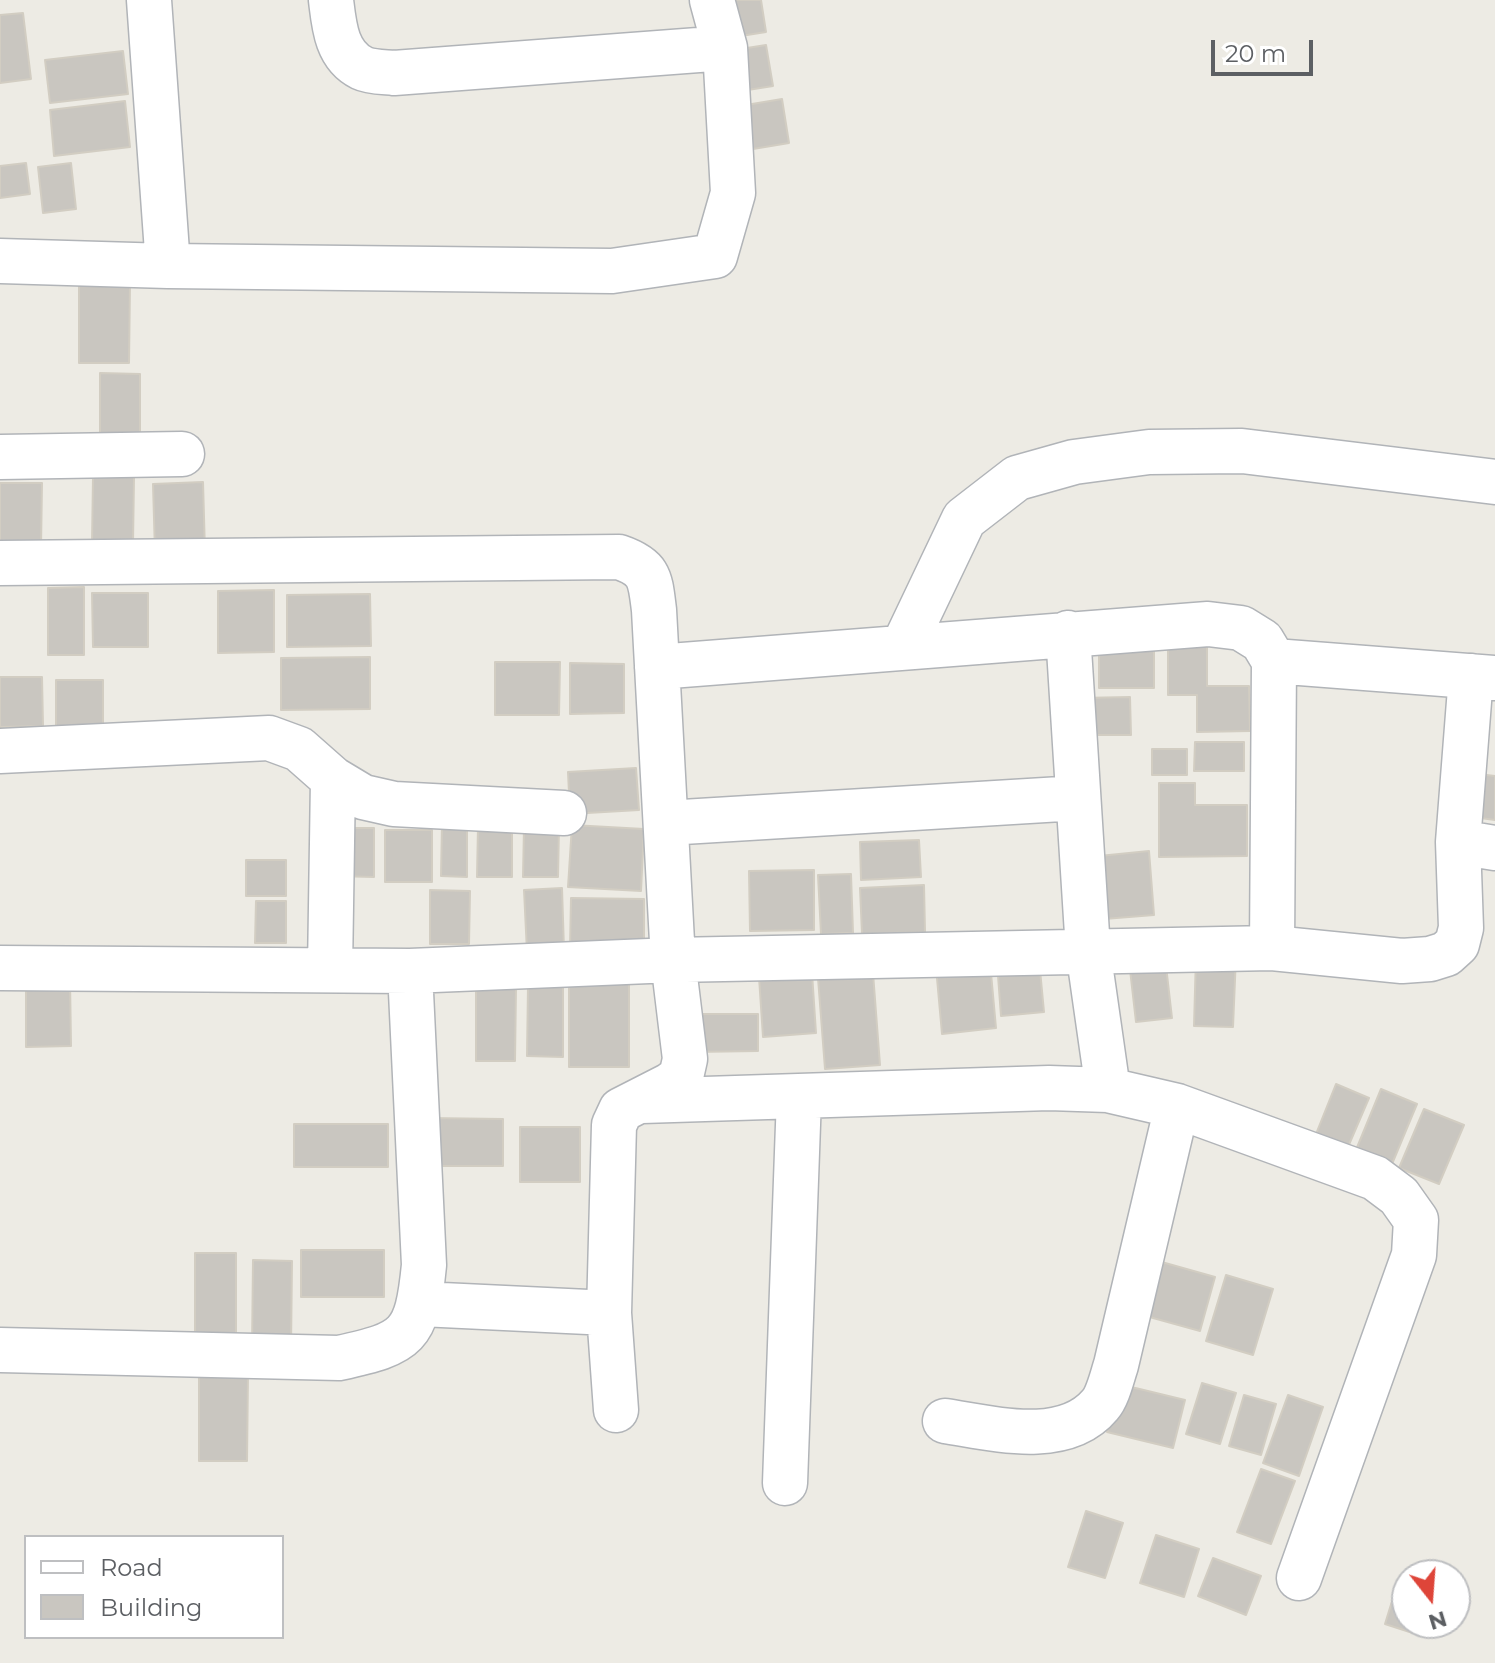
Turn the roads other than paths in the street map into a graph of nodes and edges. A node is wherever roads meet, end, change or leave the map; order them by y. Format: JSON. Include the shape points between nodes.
{"nodes":[{"id":1,"x":149,"y":0,"type":"edge"},
{"id":2,"x":331,"y":0,"type":"edge"},
{"id":3,"x":712,"y":0,"type":"edge"},
{"id":4,"x":725,"y":48,"type":"junction"},
{"id":5,"x":0,"y":261,"type":"edge"},
{"id":6,"x":168,"y":266,"type":"junction"},
{"id":7,"x":182,"y":454,"type":"dead end"},
{"id":8,"x":0,"y":457,"type":"edge"},
{"id":9,"x":1495,"y":482,"type":"edge"},
{"id":10,"x":0,"y":563,"type":"edge"},
{"id":11,"x":1068,"y":633,"type":"junction"},
{"id":12,"x":903,"y":647,"type":"junction"},
{"id":13,"x":1274,"y":661,"type":"junction"},
{"id":14,"x":657,"y":667,"type":"junction"},
{"id":15,"x":1483,"y":677,"type":"edge"},
{"id":16,"x":0,"y":751,"type":"edge"},
{"id":17,"x":333,"y":779,"type":"junction"},
{"id":18,"x":1078,"y":798,"type":"junction"},
{"id":19,"x":564,"y":813,"type":"dead end"},
{"id":20,"x":666,"y":823,"type":"junction"},
{"id":21,"x":1477,"y":845,"type":"edge"},
{"id":22,"x":1272,"y":948,"type":"junction"},
{"id":23,"x":1088,"y":950,"type":"junction"},
{"id":24,"x":673,"y":960,"type":"junction"},
{"id":25,"x":0,"y":968,"type":"edge"},
{"id":26,"x":330,"y":970,"type":"junction"},
{"id":27,"x":410,"y":971,"type":"junction"},
{"id":28,"x":1108,"y":1090,"type":"junction"},
{"id":29,"x":799,"y":1097,"type":"junction"},
{"id":30,"x":634,"y":1101,"type":"junction"},
{"id":31,"x":1177,"y":1106,"type":"junction"},
{"id":32,"x":421,"y":1304,"type":"junction"},
{"id":33,"x":609,"y":1313,"type":"junction"},
{"id":34,"x":0,"y":1350,"type":"edge"},
{"id":35,"x":616,"y":1410,"type":"dead end"},
{"id":36,"x":945,"y":1421,"type":"dead end"},
{"id":37,"x":785,"y":1483,"type":"dead end"},
{"id":38,"x":1299,"y":1578,"type":"dead end"}],
"edges":[{"from":1,"to":6,"type":"street"},
{"from":2,"to":4,"type":"street","via":[[335,33],[345,53],[362,68],[394,73]]},
{"from":3,"to":4,"type":"street"},
{"from":4,"to":6,"type":"street","via":[[733,193],[715,256],[612,271]]},
{"from":5,"to":6,"type":"street"},
{"from":7,"to":8,"type":"street"},
{"from":9,"to":12,"type":"street","via":[[1242,451],[1149,452],[1074,462],[1017,478],[964,519]]},
{"from":10,"to":14,"type":"street","via":[[619,557],[637,563],[650,577]]},
{"from":11,"to":12,"type":"street"},
{"from":11,"to":13,"type":"street","via":[[1208,624],[1241,628],[1262,641]]},
{"from":11,"to":18,"type":"street"},
{"from":12,"to":14,"type":"street"},
{"from":13,"to":15,"type":"street"},
{"from":13,"to":22,"type":"street"},
{"from":14,"to":20,"type":"street"},
{"from":15,"to":21,"type":"street"},
{"from":16,"to":17,"type":"street","via":[[269,738],[299,749]]},
{"from":17,"to":19,"type":"street","via":[[363,797],[394,804]]},
{"from":17,"to":26,"type":"street"},
{"from":18,"to":20,"type":"street"},
{"from":18,"to":23,"type":"street"},
{"from":20,"to":24,"type":"street"},
{"from":21,"to":22,"type":"street","via":[[1457,944],[1446,954],[1402,961]]},
{"from":22,"to":23,"type":"street"},
{"from":23,"to":24,"type":"street"},
{"from":23,"to":28,"type":"street"},
{"from":24,"to":27,"type":"street"},
{"from":24,"to":30,"type":"street","via":[[685,1059],[681,1077]]},
{"from":25,"to":26,"type":"street"},
{"from":26,"to":27,"type":"street"},
{"from":27,"to":32,"type":"street","via":[[424,1265]]},
{"from":28,"to":29,"type":"street"},
{"from":28,"to":31,"type":"street"},
{"from":29,"to":30,"type":"street"},
{"from":29,"to":37,"type":"street"},
{"from":30,"to":33,"type":"street","via":[[621,1110],[614,1125]]},
{"from":31,"to":36,"type":"street","via":[[1116,1365],[1100,1405],[1076,1423],[1031,1434]]},
{"from":31,"to":38,"type":"street","via":[[1375,1178],[1399,1196],[1416,1220],[1414,1255]]},
{"from":32,"to":33,"type":"street"},
{"from":32,"to":34,"type":"street","via":[[406,1334],[377,1350],[339,1358]]},
{"from":33,"to":35,"type":"street"}]}
